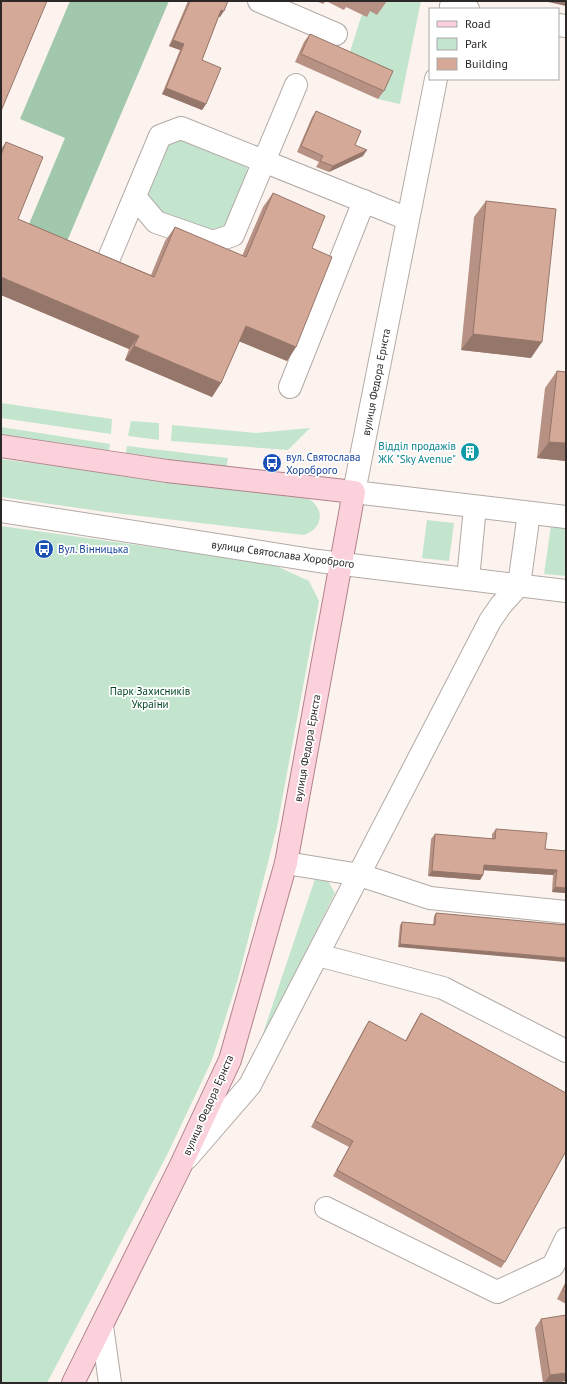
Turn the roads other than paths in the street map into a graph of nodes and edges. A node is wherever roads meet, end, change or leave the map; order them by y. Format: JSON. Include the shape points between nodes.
{"nodes":[{"id":1,"x":259,"y":1,"type":"edge"},
{"id":2,"x":336,"y":34,"type":"dead end"},
{"id":3,"x":436,"y":80,"type":"edge"},
{"id":4,"x":296,"y":85,"type":"dead end"},
{"id":5,"x":264,"y":161,"type":"junction"},
{"id":6,"x":135,"y":197,"type":"junction"},
{"id":7,"x":364,"y":201,"type":"junction"},
{"id":8,"x":408,"y":219,"type":"junction"},
{"id":9,"x":109,"y":258,"type":"edge"},
{"id":10,"x":290,"y":387,"type":"dead end"},
{"id":11,"x":1,"y":446,"type":"edge"},
{"id":12,"x":354,"y":492,"type":"junction"},
{"id":13,"x":475,"y":507,"type":"junction"},
{"id":14,"x":1,"y":511,"type":"edge"},
{"id":15,"x":529,"y":513,"type":"junction"},
{"id":16,"x":566,"y":517,"type":"edge"},
{"id":17,"x":341,"y":563,"type":"junction"},
{"id":18,"x":468,"y":580,"type":"junction"},
{"id":19,"x":519,"y":585,"type":"junction"},
{"id":20,"x":566,"y":591,"type":"edge"},
{"id":21,"x":286,"y":863,"type":"junction"},
{"id":22,"x":360,"y":875,"type":"junction"},
{"id":23,"x":566,"y":912,"type":"edge"},
{"id":24,"x":318,"y":955,"type":"junction"},
{"id":25,"x":566,"y":1051,"type":"edge"},
{"id":26,"x":180,"y":1167,"type":"junction"},
{"id":27,"x":326,"y":1208,"type":"dead end"},
{"id":28,"x":566,"y":1239,"type":"edge"},
{"id":29,"x":102,"y":1326,"type":"junction"},
{"id":30,"x":73,"y":1383,"type":"edge"},
{"id":31,"x":110,"y":1383,"type":"edge"}],
"edges":[{"from":1,"to":2,"type":"street"},
{"from":3,"to":8,"type":"street","name":"вулиця Федора Ернста"},
{"from":4,"to":5,"type":"street"},
{"from":5,"to":6,"type":"street","via":[[181,128],[160,136]]},
{"from":5,"to":6,"type":"street","via":[[233,234],[213,242],[156,222]]},
{"from":5,"to":7,"type":"street"},
{"from":6,"to":9,"type":"street"},
{"from":7,"to":8,"type":"street"},
{"from":7,"to":10,"type":"street"},
{"from":8,"to":12,"type":"street","name":"вулиця Федора Ернста"},
{"from":11,"to":12,"type":"main road","via":[[167,471]]},
{"from":12,"to":13,"type":"street"},
{"from":12,"to":17,"type":"main road","name":"вулиця Федора Ернста"},
{"from":13,"to":15,"type":"street"},
{"from":13,"to":18,"type":"street"},
{"from":14,"to":17,"type":"street","name":"вулиця Святослава Хороброго"},
{"from":15,"to":16,"type":"street"},
{"from":15,"to":19,"type":"street"},
{"from":17,"to":18,"type":"street","name":"вулиця Святослава Хороброго"},
{"from":17,"to":21,"type":"main road","name":"вулиця Федора Ернста"},
{"from":18,"to":19,"type":"street","name":"вулиця Святослава Хороброго"},
{"from":19,"to":20,"type":"street","name":"вулиця Святослава Хороброго"},
{"from":19,"to":22,"type":"street","via":[[500,605],[490,621]]},
{"from":21,"to":22,"type":"street"},
{"from":21,"to":26,"type":"main road","name":"вулиця Федора Ернста","via":[[230,1060]]},
{"from":22,"to":23,"type":"street","via":[[430,898]]},
{"from":22,"to":24,"type":"street"},
{"from":24,"to":25,"type":"street","via":[[443,988]]},
{"from":24,"to":26,"type":"street","via":[[250,1085]]},
{"from":26,"to":29,"type":"main road","name":"вулиця Федора Ернста"},
{"from":27,"to":28,"type":"street","via":[[498,1292],[553,1266]]},
{"from":29,"to":30,"type":"main road","name":"вулиця Федора Ернста"},
{"from":29,"to":31,"type":"street"}]}
